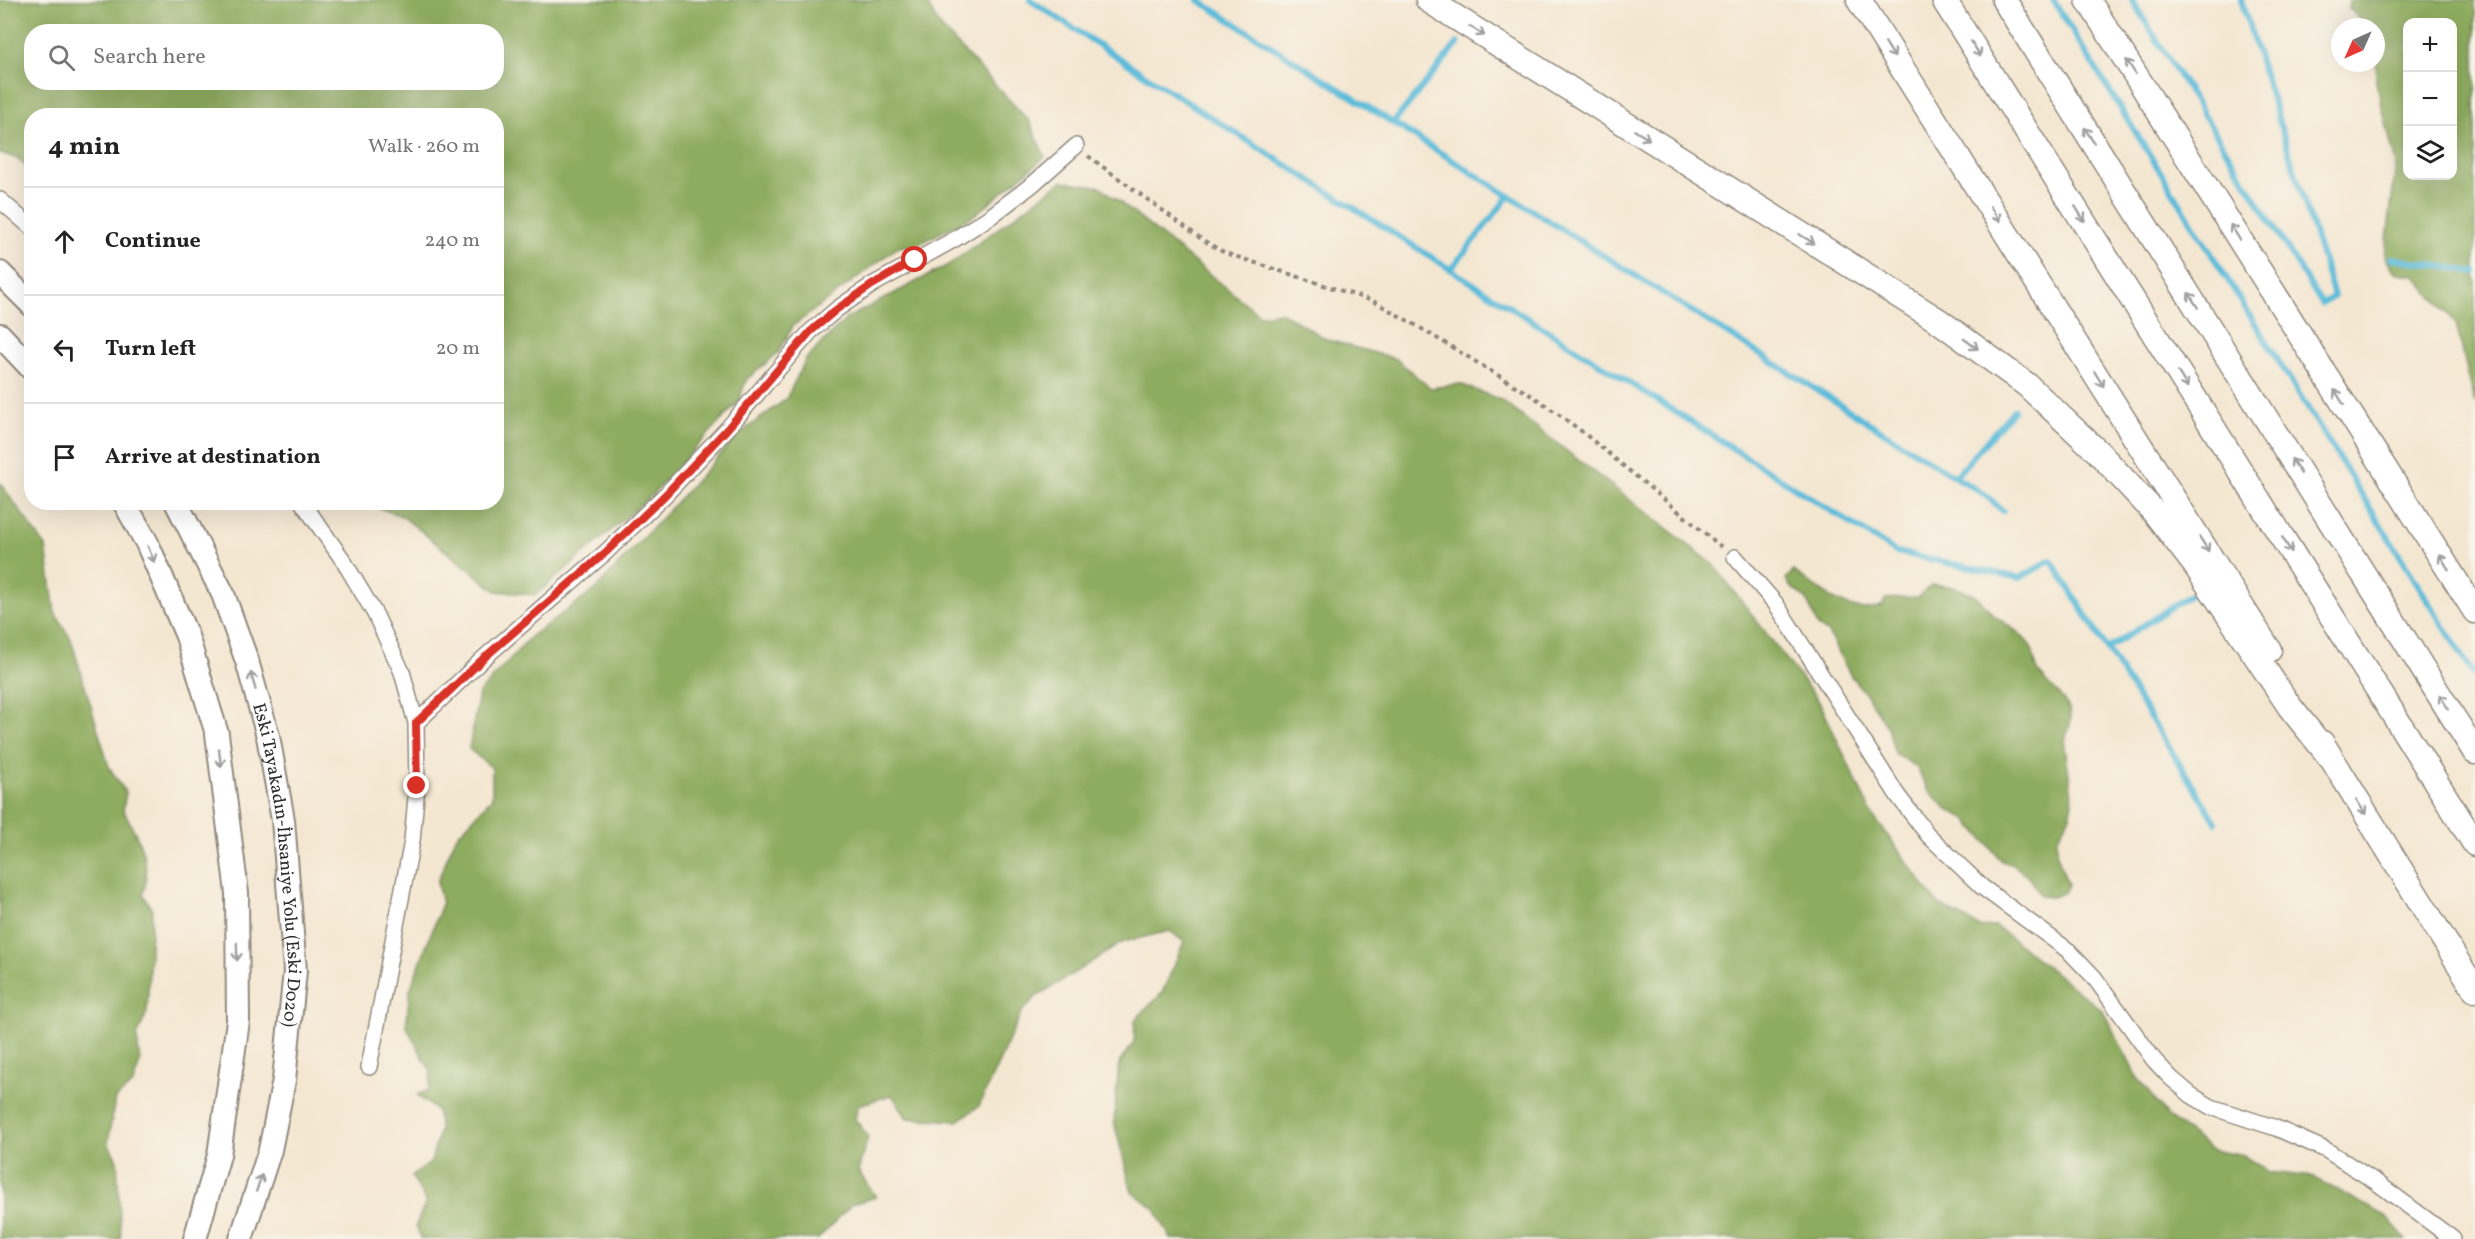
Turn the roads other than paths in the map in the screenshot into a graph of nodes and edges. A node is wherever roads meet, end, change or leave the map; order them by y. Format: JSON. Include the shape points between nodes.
{"nodes":[{"id":1,"x":1428,"y":0,"type":"edge"},
{"id":2,"x":1859,"y":0,"type":"edge"},
{"id":3,"x":1944,"y":0,"type":"edge"},
{"id":4,"x":2004,"y":0,"type":"edge"},
{"id":5,"x":2088,"y":0,"type":"edge"},
{"id":6,"x":1076,"y":146,"type":"road end"},
{"id":7,"x":0,"y":200,"type":"edge"},
{"id":8,"x":24,"y":221,"type":"edge"},
{"id":9,"x":0,"y":273,"type":"edge"},
{"id":10,"x":24,"y":297,"type":"edge"},
{"id":11,"x":0,"y":335,"type":"edge"},
{"id":12,"x":24,"y":360,"type":"edge"},
{"id":13,"x":128,"y":510,"type":"edge"},
{"id":14,"x":180,"y":510,"type":"edge"},
{"id":15,"x":308,"y":510,"type":"edge"},
{"id":16,"x":1735,"y":557,"type":"road end"},
{"id":17,"x":2475,"y":611,"type":"edge"},
{"id":18,"x":416,"y":723,"type":"junction"},
{"id":19,"x":2475,"y":752,"type":"edge"},
{"id":20,"x":2330,"y":758,"type":"junction"},
{"id":21,"x":2475,"y":844,"type":"edge"},
{"id":22,"x":2475,"y":990,"type":"edge"},
{"id":23,"x":369,"y":1067,"type":"dead end"},
{"id":24,"x":195,"y":1239,"type":"edge"},
{"id":25,"x":242,"y":1239,"type":"edge"},
{"id":26,"x":2453,"y":1239,"type":"edge"}],
"edges":[{"from":1,"to":20,"type":"highway","one_way":true,"via":[[1939,321],[2027,385],[2154,512]]},
{"from":2,"to":20,"type":"highway","one_way":true,"via":[[2214,560]]},
{"from":3,"to":21,"type":"highway","one_way":true},
{"from":19,"to":4,"type":"highway","one_way":true},
{"from":17,"to":5,"type":"highway","one_way":true},
{"from":6,"to":18,"type":"street","via":[[991,216],[872,285],[810,332],[665,495]]},
{"from":7,"to":8,"type":"street"},
{"from":9,"to":10,"type":"main road"},
{"from":11,"to":12,"type":"main road"},
{"from":13,"to":24,"type":"main road","name":"Eski Tayakadın-İhsaniye Yolu (Eski D020)","one_way":true,"via":[[187,636],[217,734],[237,893],[238,1022],[219,1155]]},
{"from":25,"to":14,"type":"main road","name":"Eski Tayakadın-İhsaniye Yolu (Eski D020)","one_way":true,"via":[[270,1150],[284,1080],[295,971],[284,820],[268,735],[247,661],[224,594]]},
{"from":15,"to":18,"type":"street","via":[[344,560],[375,614],[402,672]]},
{"from":16,"to":26,"type":"street","via":[[1776,604],[1898,796],[1928,835],[1982,887],[2069,951],[2094,977],[2171,1078],[2211,1107],[2276,1128],[2326,1150]]},
{"from":18,"to":23,"type":"street","via":[[417,786],[412,841]]},
{"from":20,"to":22,"type":"highway","one_way":true}]}
